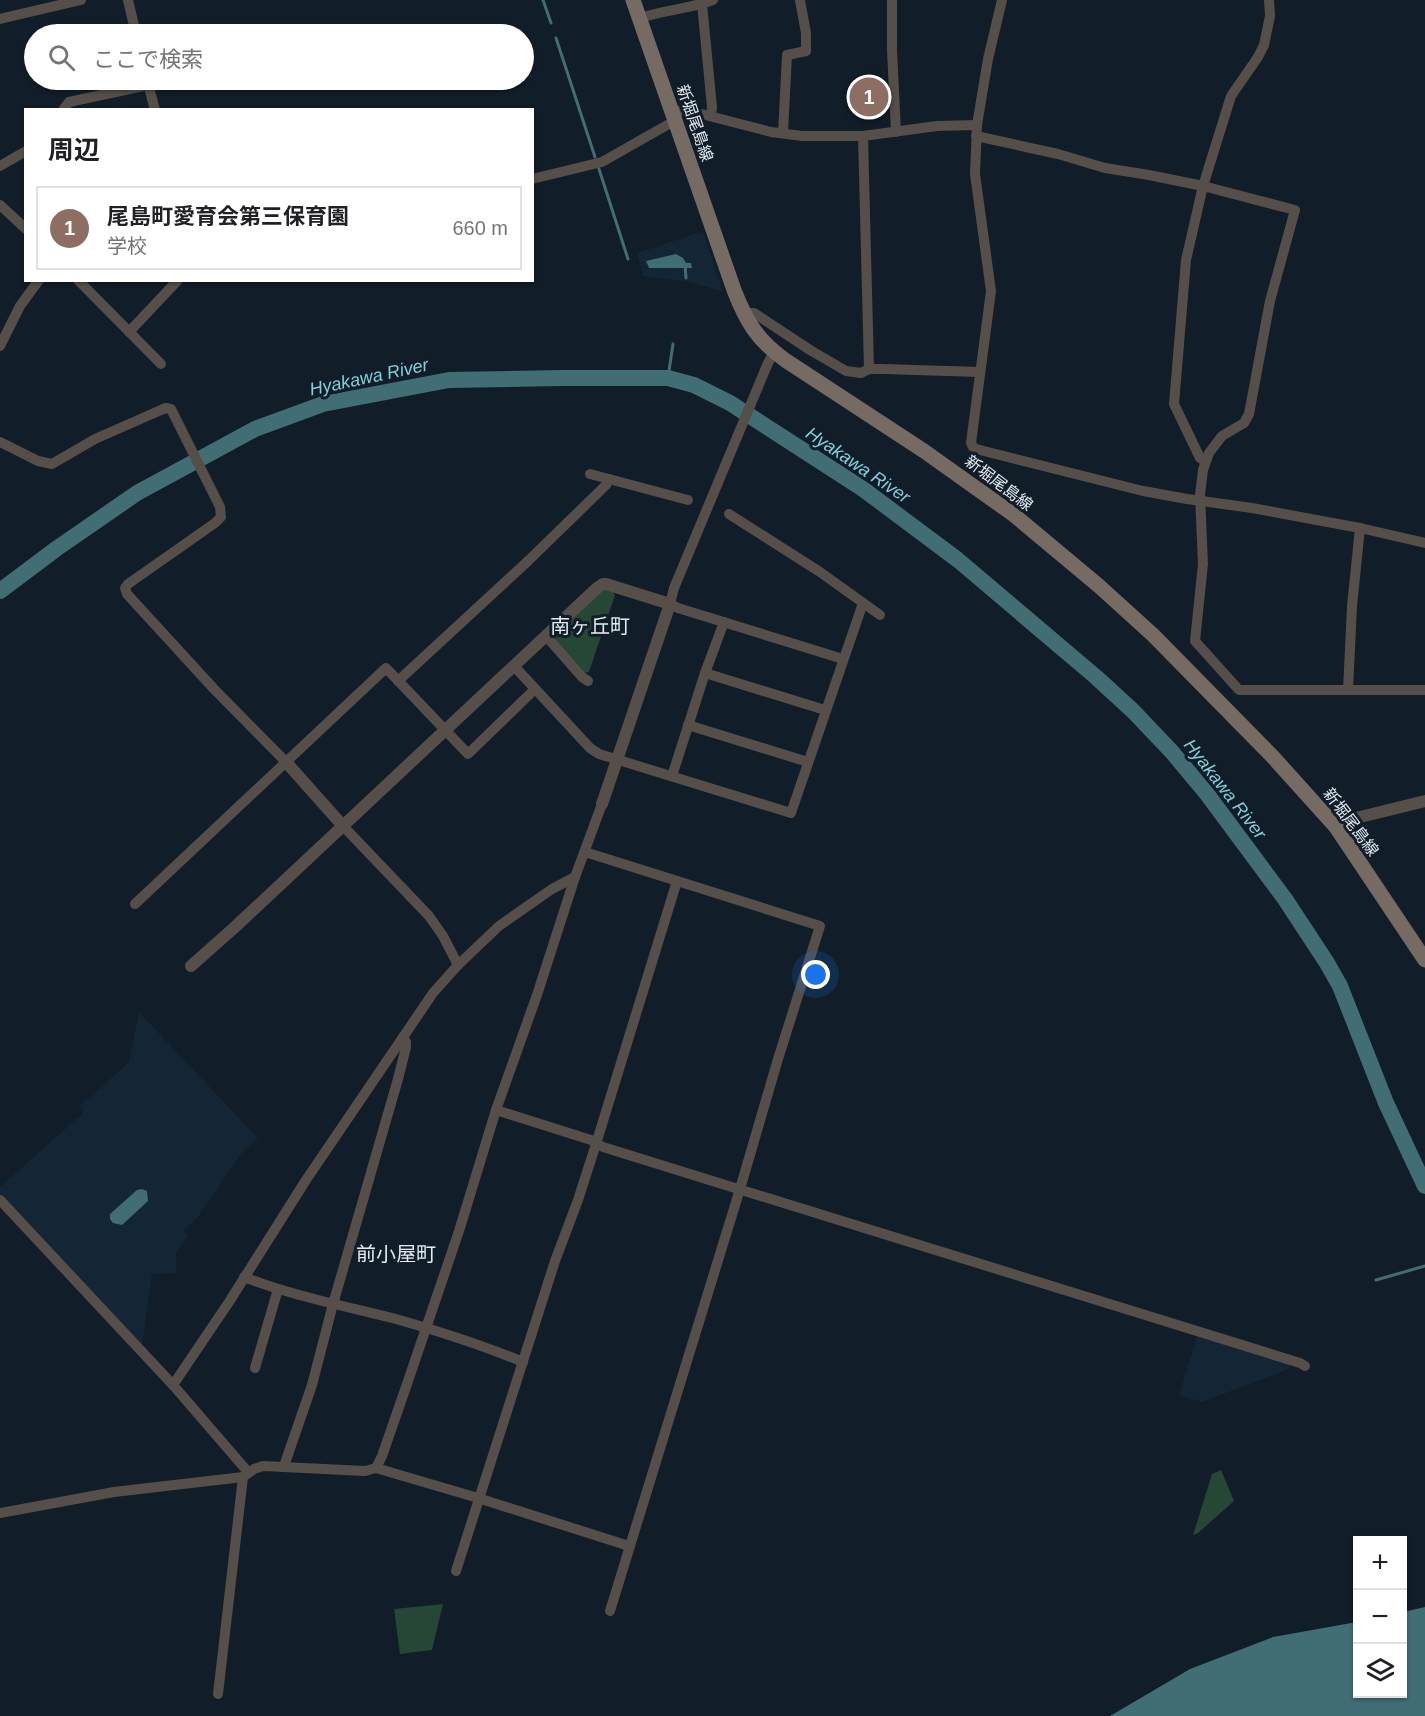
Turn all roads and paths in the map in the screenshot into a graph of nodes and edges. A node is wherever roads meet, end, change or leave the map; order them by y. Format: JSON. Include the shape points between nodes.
{"nodes":[{"id":1,"x":81,"y":0,"type":"edge"},
{"id":2,"x":128,"y":0,"type":"edge"},
{"id":3,"x":633,"y":0,"type":"edge"},
{"id":4,"x":800,"y":0,"type":"edge"},
{"id":5,"x":892,"y":0,"type":"edge"},
{"id":6,"x":1002,"y":0,"type":"edge"},
{"id":7,"x":1269,"y":0,"type":"edge"},
{"id":8,"x":708,"y":2,"type":"edge"},
{"id":9,"x":640,"y":18,"type":"junction"},
{"id":10,"x":0,"y":19,"type":"edge"},
{"id":11,"x":134,"y":24,"type":"edge"},
{"id":12,"x":116,"y":90,"type":"edge"},
{"id":13,"x":150,"y":90,"type":"edge"},
{"id":14,"x":64,"y":108,"type":"edge"},
{"id":15,"x":154,"y":108,"type":"edge"},
{"id":16,"x":674,"y":116,"type":"junction"},
{"id":17,"x":711,"y":116,"type":"junction"},
{"id":18,"x":976,"y":131,"type":"junction"},
{"id":19,"x":896,"y":132,"type":"junction"},
{"id":20,"x":783,"y":134,"type":"junction"},
{"id":21,"x":863,"y":136,"type":"junction"},
{"id":22,"x":24,"y":152,"type":"edge"},
{"id":23,"x":0,"y":166,"type":"edge"},
{"id":24,"x":534,"y":179,"type":"edge"},
{"id":25,"x":1203,"y":186,"type":"junction"},
{"id":26,"x":0,"y":205,"type":"edge"},
{"id":27,"x":24,"y":227,"type":"edge"},
{"id":28,"x":38,"y":282,"type":"edge"},
{"id":29,"x":80,"y":282,"type":"edge"},
{"id":30,"x":176,"y":282,"type":"edge"},
{"id":31,"x":744,"y":313,"type":"junction"},
{"id":32,"x":129,"y":332,"type":"junction"},
{"id":33,"x":0,"y":346,"type":"edge"},
{"id":34,"x":774,"y":352,"type":"junction"},
{"id":35,"x":161,"y":364,"type":"dead end"},
{"id":36,"x":869,"y":369,"type":"junction"},
{"id":37,"x":980,"y":372,"type":"junction"},
{"id":38,"x":0,"y":442,"type":"edge"},
{"id":39,"x":1205,"y":461,"type":"junction"},
{"id":40,"x":590,"y":474,"type":"dead end"},
{"id":41,"x":609,"y":479,"type":"junction"},
{"id":42,"x":688,"y":500,"type":"dead end"},
{"id":43,"x":1201,"y":500,"type":"junction"},
{"id":44,"x":729,"y":514,"type":"dead end"},
{"id":45,"x":1360,"y":528,"type":"junction"},
{"id":46,"x":1425,"y":543,"type":"edge"},
{"id":47,"x":863,"y":603,"type":"junction"},
{"id":48,"x":670,"y":604,"type":"junction"},
{"id":49,"x":879,"y":615,"type":"dead end"},
{"id":50,"x":724,"y":622,"type":"junction"},
{"id":51,"x":546,"y":636,"type":"junction"},
{"id":52,"x":843,"y":659,"type":"junction"},
{"id":53,"x":514,"y":666,"type":"junction"},
{"id":54,"x":705,"y":673,"type":"junction"},
{"id":55,"x":398,"y":681,"type":"junction"},
{"id":56,"x":588,"y":681,"type":"dead end"},
{"id":57,"x":535,"y":689,"type":"junction"},
{"id":58,"x":1348,"y":690,"type":"junction"},
{"id":59,"x":1425,"y":690,"type":"edge"},
{"id":60,"x":825,"y":710,"type":"junction"},
{"id":61,"x":688,"y":725,"type":"junction"},
{"id":62,"x":444,"y":731,"type":"junction"},
{"id":63,"x":617,"y":759,"type":"junction"},
{"id":64,"x":286,"y":762,"type":"junction"},
{"id":65,"x":808,"y":762,"type":"junction"},
{"id":66,"x":672,"y":776,"type":"junction"},
{"id":67,"x":1425,"y":801,"type":"edge"},
{"id":68,"x":602,"y":804,"type":"joint"},
{"id":69,"x":343,"y":826,"type":"junction"},
{"id":70,"x":1336,"y":827,"type":"junction"},
{"id":71,"x":585,"y":852,"type":"junction"},
{"id":72,"x":575,"y":877,"type":"junction"},
{"id":73,"x":677,"y":881,"type":"junction"},
{"id":74,"x":135,"y":904,"type":"dead end"},
{"id":75,"x":1425,"y":960,"type":"edge"},
{"id":76,"x":458,"y":965,"type":"junction"},
{"id":77,"x":191,"y":966,"type":"dead end"},
{"id":78,"x":403,"y":1037,"type":"junction"},
{"id":79,"x":496,"y":1110,"type":"junction"},
{"id":80,"x":596,"y":1144,"type":"junction"},
{"id":81,"x":740,"y":1189,"type":"junction"},
{"id":82,"x":0,"y":1200,"type":"edge"},
{"id":83,"x":244,"y":1277,"type":"junction"},
{"id":84,"x":278,"y":1289,"type":"junction"},
{"id":85,"x":333,"y":1304,"type":"junction"},
{"id":86,"x":426,"y":1328,"type":"junction"},
{"id":87,"x":523,"y":1362,"type":"junction"},
{"id":88,"x":1305,"y":1366,"type":"dead end"},
{"id":89,"x":255,"y":1368,"type":"dead end"},
{"id":90,"x":173,"y":1385,"type":"junction"},
{"id":91,"x":284,"y":1466,"type":"junction"},
{"id":92,"x":376,"y":1468,"type":"junction"},
{"id":93,"x":246,"y":1475,"type":"junction"},
{"id":94,"x":478,"y":1498,"type":"junction"},
{"id":95,"x":0,"y":1513,"type":"edge"},
{"id":96,"x":629,"y":1546,"type":"junction"},
{"id":97,"x":456,"y":1571,"type":"dead end"},
{"id":98,"x":610,"y":1611,"type":"dead end"},
{"id":99,"x":218,"y":1694,"type":"dead end"}],
"edges":[{"from":1,"to":10,"type":"street"},
{"from":2,"to":11,"type":"street"},
{"from":3,"to":9,"type":"main road","name":"新堀尾島線"},
{"from":4,"to":20,"type":"street","via":[[806,51],[787,56]]},
{"from":5,"to":19,"type":"street"},
{"from":6,"to":18,"type":"street"},
{"from":7,"to":25,"type":"street","via":[[1264,45],[1231,96]]},
{"from":8,"to":9,"type":"street"},
{"from":8,"to":17,"type":"street"},
{"from":9,"to":16,"type":"main road","name":"新堀尾島線"},
{"from":12,"to":14,"type":"street","via":[[69,102]]},
{"from":13,"to":15,"type":"street"},
{"from":16,"to":17,"type":"street","via":[[686,110]]},
{"from":16,"to":24,"type":"street","via":[[602,162]]},
{"from":16,"to":31,"type":"main road","name":"新堀尾島線"},
{"from":17,"to":20,"type":"street"},
{"from":18,"to":19,"type":"street","via":[[937,126]]},
{"from":18,"to":25,"type":"street","via":[[1104,168]]},
{"from":18,"to":37,"type":"street","via":[[975,174],[991,291]]},
{"from":19,"to":21,"type":"street"},
{"from":20,"to":21,"type":"street"},
{"from":21,"to":36,"type":"street"},
{"from":22,"to":23,"type":"street"},
{"from":25,"to":39,"type":"street","via":[[1186,260],[1174,404]]},
{"from":25,"to":39,"type":"street","via":[[1295,210],[1270,301],[1249,414],[1244,423],[1222,436]]},
{"from":26,"to":27,"type":"street"},
{"from":28,"to":33,"type":"street"},
{"from":29,"to":32,"type":"street"},
{"from":30,"to":32,"type":"street"},
{"from":31,"to":34,"type":"main road","name":"新堀尾島線","via":[[755,333]]},
{"from":31,"to":36,"type":"street","via":[[754,313],[846,371],[861,373]]},
{"from":32,"to":35,"type":"street"},
{"from":34,"to":48,"type":"street"},
{"from":34,"to":70,"type":"main road","name":"新堀尾島線","via":[[969,482],[1099,586],[1184,664]]},
{"from":36,"to":37,"type":"street"},
{"from":37,"to":43,"type":"street","via":[[971,443],[976,449],[1143,491]]},
{"from":38,"to":64,"type":"street","via":[[52,464],[161,410],[171,410],[220,507],[221,517],[125,588],[214,689]]},
{"from":39,"to":43,"type":"street"},
{"from":40,"to":41,"type":"street"},
{"from":41,"to":42,"type":"street"},
{"from":41,"to":55,"type":"street","via":[[528,561]]},
{"from":43,"to":45,"type":"street"},
{"from":43,"to":58,"type":"street","via":[[1203,564],[1195,641],[1239,690]]},
{"from":44,"to":47,"type":"street"},
{"from":45,"to":46,"type":"street"},
{"from":45,"to":58,"type":"street"},
{"from":47,"to":49,"type":"street"},
{"from":47,"to":52,"type":"street"},
{"from":48,"to":50,"type":"street"},
{"from":48,"to":51,"type":"street","via":[[603,584]]},
{"from":48,"to":63,"type":"street"},
{"from":50,"to":52,"type":"street"},
{"from":50,"to":54,"type":"street"},
{"from":51,"to":53,"type":"street"},
{"from":51,"to":56,"type":"street"},
{"from":52,"to":60,"type":"street"},
{"from":53,"to":57,"type":"street"},
{"from":53,"to":62,"type":"street"},
{"from":54,"to":60,"type":"street"},
{"from":54,"to":61,"type":"street"},
{"from":55,"to":62,"type":"street"},
{"from":55,"to":64,"type":"street","via":[[386,668]]},
{"from":57,"to":62,"type":"street","via":[[468,754]]},
{"from":57,"to":63,"type":"street","via":[[590,748]]},
{"from":58,"to":59,"type":"street"},
{"from":60,"to":65,"type":"street"},
{"from":61,"to":65,"type":"street"},
{"from":61,"to":66,"type":"street"},
{"from":62,"to":69,"type":"street"},
{"from":63,"to":66,"type":"street"},
{"from":63,"to":68,"type":"street"},
{"from":64,"to":69,"type":"street"},
{"from":64,"to":74,"type":"street"},
{"from":65,"to":66,"type":"street","via":[[791,813]]},
{"from":67,"to":70,"type":"street","via":[[1352,819]]},
{"from":68,"to":71,"type":"street"},
{"from":69,"to":76,"type":"street","via":[[429,916]]},
{"from":69,"to":77,"type":"street"},
{"from":70,"to":75,"type":"main road","name":"新堀尾島線"},
{"from":71,"to":72,"type":"street"},
{"from":71,"to":73,"type":"street"},
{"from":72,"to":76,"type":"street","via":[[499,926]]},
{"from":72,"to":79,"type":"street"},
{"from":73,"to":80,"type":"street"},
{"from":73,"to":81,"type":"street","via":[[820,927]]},
{"from":76,"to":78,"type":"street"},
{"from":78,"to":83,"type":"street"},
{"from":78,"to":85,"type":"street","via":[[406,1047],[398,1079]]},
{"from":79,"to":80,"type":"street"},
{"from":79,"to":86,"type":"street"},
{"from":80,"to":81,"type":"street"},
{"from":80,"to":87,"type":"street"},
{"from":81,"to":88,"type":"street"},
{"from":81,"to":96,"type":"street"},
{"from":82,"to":90,"type":"street"},
{"from":83,"to":84,"type":"street"},
{"from":83,"to":90,"type":"street"},
{"from":84,"to":85,"type":"street"},
{"from":84,"to":89,"type":"street"},
{"from":85,"to":86,"type":"street"},
{"from":85,"to":91,"type":"street","via":[[312,1385]]},
{"from":86,"to":87,"type":"street"},
{"from":86,"to":92,"type":"street"},
{"from":87,"to":94,"type":"street"},
{"from":90,"to":93,"type":"street"},
{"from":91,"to":92,"type":"street","via":[[365,1471]]},
{"from":91,"to":93,"type":"street","via":[[263,1466]]},
{"from":92,"to":94,"type":"street"},
{"from":93,"to":95,"type":"street","via":[[114,1491]]},
{"from":93,"to":99,"type":"street"},
{"from":94,"to":96,"type":"street"},
{"from":94,"to":97,"type":"street"},
{"from":96,"to":98,"type":"street"}]}
